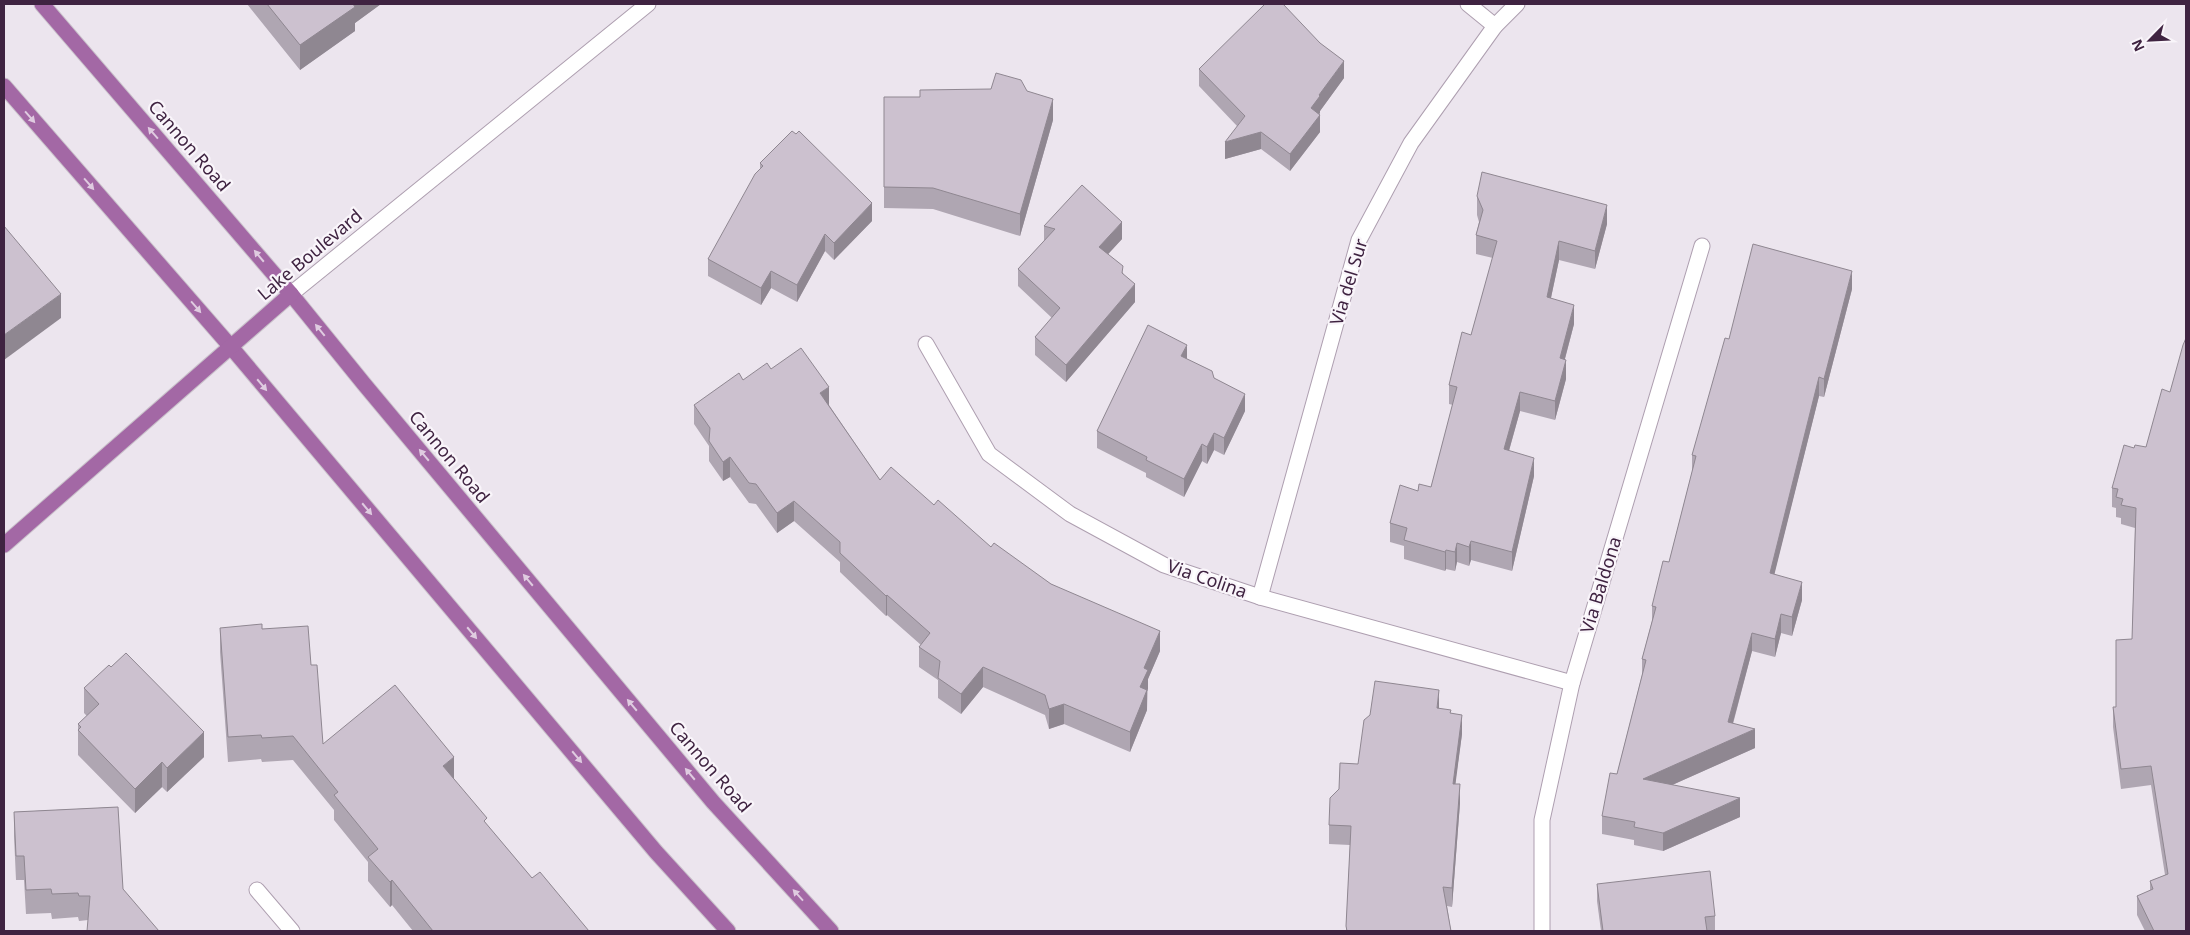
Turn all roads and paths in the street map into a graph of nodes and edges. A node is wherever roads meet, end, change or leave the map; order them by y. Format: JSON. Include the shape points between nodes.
{"nodes":[{"id":1,"x":42,"y":4,"type":"edge"},
{"id":2,"x":648,"y":4,"type":"edge"},
{"id":3,"x":1468,"y":4,"type":"edge"},
{"id":4,"x":1517,"y":4,"type":"edge"},
{"id":5,"x":1494,"y":26,"type":"junction"},
{"id":6,"x":4,"y":86,"type":"edge"},
{"id":7,"x":1702,"y":246,"type":"dead end"},
{"id":8,"x":291,"y":294,"type":"junction"},
{"id":9,"x":926,"y":344,"type":"dead end"},
{"id":10,"x":231,"y":347,"type":"junction"},
{"id":11,"x":4,"y":545,"type":"edge"},
{"id":12,"x":1260,"y":597,"type":"junction"},
{"id":13,"x":1572,"y":683,"type":"junction"},
{"id":14,"x":256,"y":890,"type":"dead end"},
{"id":15,"x":292,"y":931,"type":"edge"},
{"id":16,"x":728,"y":931,"type":"edge"},
{"id":17,"x":831,"y":931,"type":"edge"},
{"id":18,"x":1542,"y":931,"type":"edge"}],
"edges":[{"from":8,"to":1,"type":"main road","name":"Cannon Road","one_way":true},
{"from":2,"to":8,"type":"street","name":"Lake Boulevard"},
{"from":3,"to":5,"type":"street"},
{"from":4,"to":5,"type":"street","name":"Via del Sur"},
{"from":5,"to":12,"type":"street","name":"Via del Sur","via":[[1411,143],[1359,240]]},
{"from":6,"to":10,"type":"main road","one_way":true},
{"from":7,"to":13,"type":"street","name":"Via Baldona"},
{"from":8,"to":10,"type":"main road","name":"Lake Boulevard"},
{"from":17,"to":8,"type":"main road","name":"Cannon Road","one_way":true,"via":[[713,802]]},
{"from":9,"to":12,"type":"street","name":"Via Colina","via":[[989,454],[1070,514],[1164,565]]},
{"from":10,"to":11,"type":"main road","name":"Lake Boulevard"},
{"from":10,"to":16,"type":"main road","one_way":true,"via":[[656,852]]},
{"from":12,"to":13,"type":"street","name":"Via Colina"},
{"from":13,"to":18,"type":"street","name":"Via Baldona","via":[[1542,820]]},
{"from":14,"to":15,"type":"street"}]}
